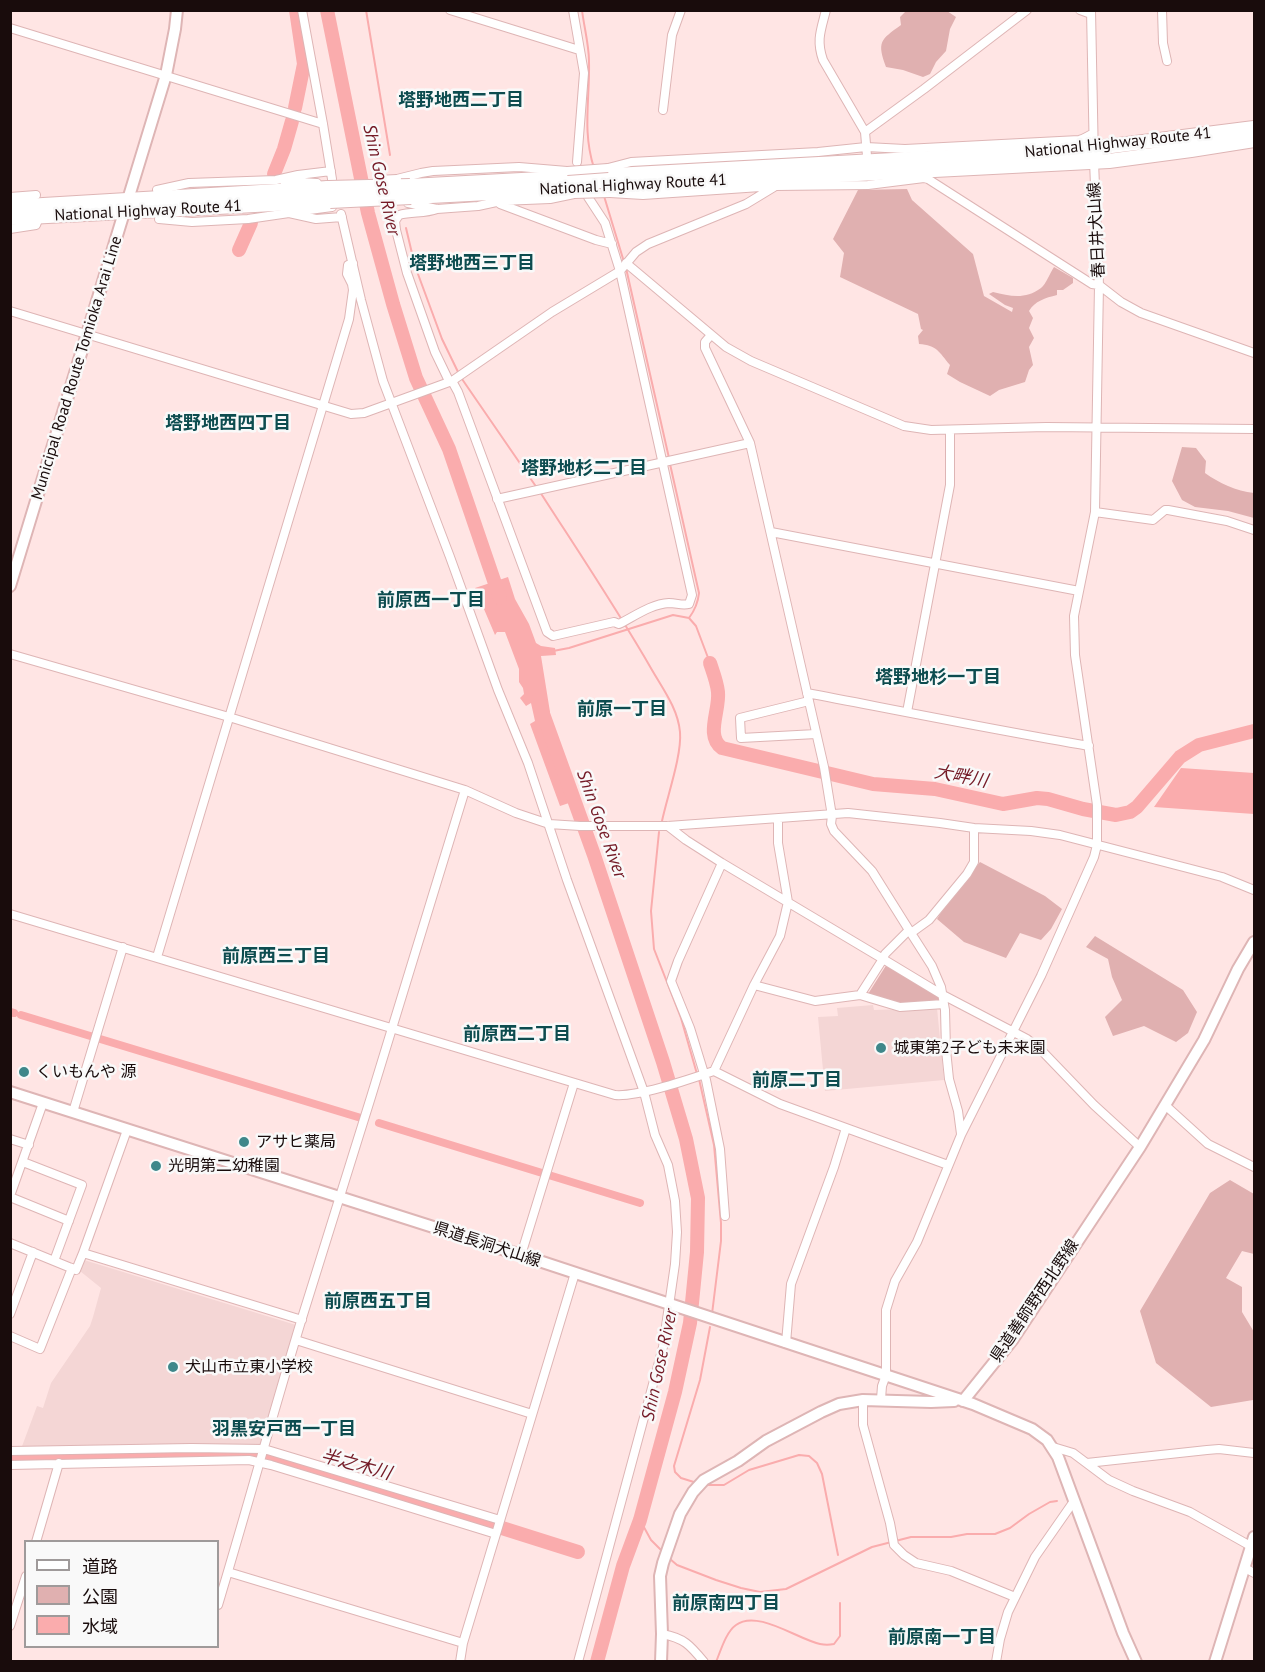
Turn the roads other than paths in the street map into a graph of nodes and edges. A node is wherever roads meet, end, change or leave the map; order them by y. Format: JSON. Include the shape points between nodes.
{"nodes":[{"id":1,"x":177,"y":10,"type":"edge"},
{"id":2,"x":302,"y":10,"type":"edge"},
{"id":3,"x":450,"y":10,"type":"edge"},
{"id":4,"x":573,"y":10,"type":"edge"},
{"id":5,"x":681,"y":10,"type":"edge"},
{"id":6,"x":826,"y":10,"type":"edge"},
{"id":7,"x":1027,"y":10,"type":"edge"},
{"id":8,"x":1080,"y":10,"type":"edge"},
{"id":9,"x":1162,"y":10,"type":"edge"},
{"id":10,"x":1091,"y":12,"type":"edge"},
{"id":11,"x":10,"y":28,"type":"edge"},
{"id":12,"x":579,"y":50,"type":"junction"},
{"id":13,"x":1167,"y":61,"type":"dead end"},
{"id":14,"x":166,"y":75,"type":"junction"},
{"id":15,"x":663,"y":110,"type":"dead end"},
{"id":16,"x":323,"y":124,"type":"junction"},
{"id":17,"x":1254,"y":128,"type":"edge"},
{"id":18,"x":866,"y":132,"type":"junction"},
{"id":19,"x":1094,"y":134,"type":"junction"},
{"id":20,"x":1254,"y":140,"type":"edge"},
{"id":21,"x":1254,"y":146,"type":"edge"},
{"id":22,"x":1191,"y":150,"type":"junction"},
{"id":23,"x":867,"y":151,"type":"junction"},
{"id":24,"x":1094,"y":155,"type":"junction"},
{"id":25,"x":577,"y":162,"type":"dead end"},
{"id":26,"x":276,"y":180,"type":"junction"},
{"id":27,"x":776,"y":186,"type":"junction"},
{"id":28,"x":330,"y":188,"type":"junction"},
{"id":29,"x":157,"y":190,"type":"dead end"},
{"id":30,"x":36,"y":195,"type":"dead end"},
{"id":31,"x":410,"y":196,"type":"junction"},
{"id":32,"x":10,"y":197,"type":"edge"},
{"id":33,"x":588,"y":197,"type":"dead end"},
{"id":34,"x":496,"y":202,"type":"junction"},
{"id":35,"x":126,"y":205,"type":"junction"},
{"id":36,"x":10,"y":207,"type":"edge"},
{"id":37,"x":437,"y":209,"type":"junction"},
{"id":38,"x":289,"y":213,"type":"junction"},
{"id":39,"x":39,"y":217,"type":"junction"},
{"id":40,"x":10,"y":218,"type":"edge"},
{"id":41,"x":159,"y":219,"type":"dead end"},
{"id":42,"x":10,"y":229,"type":"edge"},
{"id":43,"x":612,"y":244,"type":"junction"},
{"id":44,"x":353,"y":262,"type":"junction"},
{"id":45,"x":627,"y":263,"type":"junction"},
{"id":46,"x":620,"y":271,"type":"junction"},
{"id":47,"x":1099,"y":285,"type":"junction"},
{"id":48,"x":10,"y":311,"type":"edge"},
{"id":49,"x":88,"y":334,"type":"junction"},
{"id":50,"x":711,"y":335,"type":"junction"},
{"id":51,"x":1254,"y":353,"type":"edge"},
{"id":52,"x":452,"y":380,"type":"junction"},
{"id":53,"x":392,"y":403,"type":"junction"},
{"id":54,"x":323,"y":406,"type":"junction"},
{"id":55,"x":1097,"y":428,"type":"junction"},
{"id":56,"x":1254,"y":429,"type":"edge"},
{"id":57,"x":950,"y":430,"type":"junction"},
{"id":58,"x":750,"y":443,"type":"junction"},
{"id":59,"x":663,"y":463,"type":"junction"},
{"id":60,"x":497,"y":499,"type":"junction"},
{"id":61,"x":1095,"y":512,"type":"junction"},
{"id":62,"x":1254,"y":530,"type":"edge"},
{"id":63,"x":771,"y":532,"type":"junction"},
{"id":64,"x":936,"y":564,"type":"junction"},
{"id":65,"x":10,"y":586,"type":"edge"},
{"id":66,"x":1078,"y":591,"type":"junction"},
{"id":67,"x":10,"y":654,"type":"edge"},
{"id":68,"x":808,"y":697,"type":"junction"},
{"id":69,"x":907,"y":712,"type":"junction"},
{"id":70,"x":229,"y":717,"type":"junction"},
{"id":71,"x":816,"y":734,"type":"junction"},
{"id":72,"x":1089,"y":746,"type":"junction"},
{"id":73,"x":465,"y":790,"type":"junction"},
{"id":74,"x":832,"y":816,"type":"junction"},
{"id":75,"x":778,"y":819,"type":"junction"},
{"id":76,"x":549,"y":824,"type":"junction"},
{"id":77,"x":668,"y":826,"type":"junction"},
{"id":78,"x":974,"y":828,"type":"junction"},
{"id":79,"x":1097,"y":845,"type":"junction"},
{"id":80,"x":722,"y":863,"type":"junction"},
{"id":81,"x":1254,"y":890,"type":"edge"},
{"id":82,"x":788,"y":902,"type":"junction"},
{"id":83,"x":10,"y":914,"type":"edge"},
{"id":84,"x":910,"y":932,"type":"junction"},
{"id":85,"x":1254,"y":942,"type":"edge"},
{"id":86,"x":123,"y":947,"type":"junction"},
{"id":87,"x":157,"y":957,"type":"junction"},
{"id":88,"x":883,"y":959,"type":"junction"},
{"id":89,"x":754,"y":985,"type":"junction"},
{"id":90,"x":860,"y":994,"type":"junction"},
{"id":91,"x":941,"y":994,"type":"junction"},
{"id":92,"x":944,"y":1004,"type":"junction"},
{"id":93,"x":392,"y":1029,"type":"junction"},
{"id":94,"x":1013,"y":1032,"type":"junction"},
{"id":95,"x":714,"y":1071,"type":"junction"},
{"id":96,"x":704,"y":1074,"type":"junction"},
{"id":97,"x":574,"y":1083,"type":"junction"},
{"id":98,"x":10,"y":1092,"type":"edge"},
{"id":99,"x":644,"y":1092,"type":"junction"},
{"id":100,"x":43,"y":1103,"type":"junction"},
{"id":101,"x":1165,"y":1105,"type":"junction"},
{"id":102,"x":73,"y":1112,"type":"junction"},
{"id":103,"x":846,"y":1128,"type":"junction"},
{"id":104,"x":127,"y":1130,"type":"junction"},
{"id":105,"x":961,"y":1136,"type":"junction"},
{"id":106,"x":10,"y":1139,"type":"edge"},
{"id":107,"x":29,"y":1144,"type":"junction"},
{"id":108,"x":1140,"y":1147,"type":"junction"},
{"id":109,"x":23,"y":1162,"type":"junction"},
{"id":110,"x":948,"y":1165,"type":"junction"},
{"id":111,"x":1254,"y":1167,"type":"edge"},
{"id":112,"x":10,"y":1197,"type":"edge"},
{"id":113,"x":341,"y":1198,"type":"junction"},
{"id":114,"x":725,"y":1216,"type":"dead end"},
{"id":115,"x":69,"y":1221,"type":"junction"},
{"id":116,"x":10,"y":1244,"type":"edge"},
{"id":117,"x":33,"y":1252,"type":"junction"},
{"id":118,"x":83,"y":1253,"type":"junction"},
{"id":119,"x":521,"y":1256,"type":"junction"},
{"id":120,"x":54,"y":1261,"type":"junction"},
{"id":121,"x":72,"y":1268,"type":"junction"},
{"id":122,"x":575,"y":1274,"type":"junction"},
{"id":123,"x":670,"y":1305,"type":"junction"},
{"id":124,"x":10,"y":1314,"type":"edge"},
{"id":125,"x":302,"y":1320,"type":"junction"},
{"id":126,"x":10,"y":1336,"type":"edge"},
{"id":127,"x":296,"y":1340,"type":"junction"},
{"id":128,"x":786,"y":1343,"type":"junction"},
{"id":129,"x":886,"y":1375,"type":"junction"},
{"id":130,"x":881,"y":1399,"type":"junction"},
{"id":131,"x":863,"y":1400,"type":"junction"},
{"id":132,"x":963,"y":1401,"type":"junction"},
{"id":133,"x":532,"y":1414,"type":"junction"},
{"id":134,"x":1053,"y":1447,"type":"junction"},
{"id":135,"x":10,"y":1451,"type":"edge"},
{"id":136,"x":1254,"y":1453,"type":"edge"},
{"id":137,"x":262,"y":1455,"type":"junction"},
{"id":138,"x":1087,"y":1463,"type":"junction"},
{"id":139,"x":10,"y":1464,"type":"edge"},
{"id":140,"x":59,"y":1464,"type":"junction"},
{"id":141,"x":1074,"y":1499,"type":"junction"},
{"id":142,"x":500,"y":1520,"type":"junction"},
{"id":143,"x":496,"y":1534,"type":"junction"},
{"id":144,"x":37,"y":1540,"type":"edge"},
{"id":145,"x":1253,"y":1544,"type":"edge"},
{"id":146,"x":1250,"y":1571,"type":"edge"},
{"id":147,"x":228,"y":1572,"type":"junction"},
{"id":148,"x":24,"y":1585,"type":"edge"},
{"id":149,"x":1016,"y":1597,"type":"junction"},
{"id":150,"x":219,"y":1602,"type":"edge"},
{"id":151,"x":10,"y":1626,"type":"edge"},
{"id":152,"x":662,"y":1634,"type":"junction"},
{"id":153,"x":462,"y":1643,"type":"junction"},
{"id":154,"x":460,"y":1662,"type":"edge"},
{"id":155,"x":578,"y":1662,"type":"edge"},
{"id":156,"x":661,"y":1662,"type":"edge"},
{"id":157,"x":704,"y":1662,"type":"edge"},
{"id":158,"x":996,"y":1662,"type":"edge"},
{"id":159,"x":1136,"y":1662,"type":"edge"},
{"id":160,"x":1215,"y":1662,"type":"edge"}],
"edges":[{"from":1,"to":14,"type":"main road","name":"Municipal Road Route Tomioka Arai Line"},
{"from":2,"to":16,"type":"street"},
{"from":3,"to":12,"type":"street"},
{"from":4,"to":12,"type":"street"},
{"from":5,"to":15,"type":"street","via":[[672,35]]},
{"from":6,"to":18,"type":"street","via":[[818,43],[820,51]]},
{"from":7,"to":18,"type":"street"},
{"from":8,"to":10,"type":"street"},
{"from":9,"to":13,"type":"street"},
{"from":10,"to":19,"type":"street","name":"春日井犬山線"},
{"from":11,"to":14,"type":"street"},
{"from":12,"to":25,"type":"street","via":[[584,73]]},
{"from":14,"to":16,"type":"street"},
{"from":14,"to":35,"type":"main road","name":"Municipal Road Route Tomioka Arai Line"},
{"from":16,"to":28,"type":"street"},
{"from":17,"to":24,"type":"highway","name":"National Highway Route 41"},
{"from":18,"to":23,"type":"street"},
{"from":19,"to":23,"type":"street","via":[[1079,140]]},
{"from":19,"to":24,"type":"street","name":"春日井犬山線"},
{"from":20,"to":22,"type":"highway","name":"National Highway Route 41"},
{"from":21,"to":22,"type":"highway"},
{"from":22,"to":24,"type":"highway","name":"National Highway Route 41","via":[[1109,161]]},
{"from":23,"to":28,"type":"street","bridge":true,"via":[[631,162],[567,171],[519,167],[433,171]]},
{"from":24,"to":31,"type":"highway","name":"National Highway Route 41"},
{"from":24,"to":47,"type":"street","name":"春日井犬山線"},
{"from":26,"to":28,"type":"street"},
{"from":26,"to":28,"type":"street","via":[[298,175]]},
{"from":26,"to":29,"type":"street","via":[[206,181]]},
{"from":27,"to":34,"type":"street","bridge":true,"via":[[643,195],[574,194]]},
{"from":27,"to":45,"type":"street","via":[[746,204],[648,244]]},
{"from":27,"to":47,"type":"street","via":[[928,179]]},
{"from":28,"to":31,"type":"highway","name":"National Highway Route 41","bridge":true},
{"from":28,"to":31,"type":"street"},
{"from":28,"to":35,"type":"highway","name":"National Highway Route 41"},
{"from":28,"to":38,"type":"street"},
{"from":30,"to":32,"type":"street"},
{"from":31,"to":37,"type":"street"},
{"from":33,"to":43,"type":"street","via":[[605,223]]},
{"from":34,"to":37,"type":"street"},
{"from":34,"to":43,"type":"street"},
{"from":35,"to":36,"type":"highway","name":"National Highway Route 41"},
{"from":35,"to":39,"type":"highway","name":"National Highway Route 41"},
{"from":35,"to":49,"type":"main road","name":"Municipal Road Route Tomioka Arai Line"},
{"from":37,"to":52,"type":"street","via":[[405,213],[395,220],[407,273],[435,352]]},
{"from":38,"to":41,"type":"street","via":[[192,222]]},
{"from":38,"to":44,"type":"street","via":[[316,219],[342,215]]},
{"from":39,"to":40,"type":"highway","name":"National Highway Route 41"},
{"from":39,"to":42,"type":"street","via":[[36,225]]},
{"from":43,"to":46,"type":"street"},
{"from":44,"to":53,"type":"street"},
{"from":44,"to":54,"type":"street","via":[[348,265],[347,274],[353,290],[349,320]]},
{"from":45,"to":46,"type":"street"},
{"from":45,"to":50,"type":"street"},
{"from":46,"to":52,"type":"street"},
{"from":46,"to":59,"type":"street"},
{"from":47,"to":51,"type":"street","name":"春日井犬山線","via":[[1141,313]]},
{"from":47,"to":55,"type":"street"},
{"from":48,"to":49,"type":"street"},
{"from":49,"to":54,"type":"street"},
{"from":49,"to":65,"type":"main road","name":"Municipal Road Route Tomioka Arai Line"},
{"from":50,"to":57,"type":"street","via":[[751,361],[903,426]]},
{"from":50,"to":58,"type":"street","via":[[705,348]]},
{"from":52,"to":53,"type":"street"},
{"from":52,"to":60,"type":"street"},
{"from":53,"to":54,"type":"street","via":[[351,414]]},
{"from":53,"to":76,"type":"street"},
{"from":54,"to":70,"type":"street"},
{"from":55,"to":56,"type":"street"},
{"from":55,"to":57,"type":"street"},
{"from":55,"to":61,"type":"street"},
{"from":57,"to":64,"type":"street","via":[[950,485]]},
{"from":58,"to":59,"type":"street"},
{"from":58,"to":63,"type":"street"},
{"from":59,"to":60,"type":"street"},
{"from":59,"to":60,"type":"street","via":[[692,595],[686,606],[669,603],[619,624],[553,636],[547,632]]},
{"from":61,"to":62,"type":"street","via":[[1153,520],[1168,510]]},
{"from":61,"to":66,"type":"street"},
{"from":63,"to":64,"type":"street"},
{"from":63,"to":68,"type":"street"},
{"from":64,"to":66,"type":"street"},
{"from":64,"to":69,"type":"street"},
{"from":66,"to":72,"type":"street","via":[[1075,655]]},
{"from":67,"to":70,"type":"street"},
{"from":68,"to":69,"type":"street"},
{"from":68,"to":71,"type":"street"},
{"from":68,"to":71,"type":"street","via":[[740,718],[741,738]]},
{"from":69,"to":72,"type":"street"},
{"from":70,"to":73,"type":"street"},
{"from":70,"to":87,"type":"street"},
{"from":71,"to":74,"type":"street"},
{"from":72,"to":79,"type":"street","via":[[1098,816]]},
{"from":73,"to":76,"type":"street"},
{"from":73,"to":93,"type":"street"},
{"from":74,"to":75,"type":"street"},
{"from":74,"to":78,"type":"street","via":[[848,813]]},
{"from":74,"to":84,"type":"street","via":[[834,831],[872,871]]},
{"from":75,"to":77,"type":"street"},
{"from":75,"to":82,"type":"street"},
{"from":76,"to":77,"type":"street"},
{"from":76,"to":99,"type":"street"},
{"from":77,"to":80,"type":"street"},
{"from":78,"to":79,"type":"street","via":[[1032,831]]},
{"from":78,"to":84,"type":"street","via":[[974,862],[967,874],[928,920]]},
{"from":79,"to":81,"type":"street","via":[[1222,877]]},
{"from":79,"to":94,"type":"street"},
{"from":80,"to":82,"type":"street"},
{"from":80,"to":96,"type":"street","via":[[671,981]]},
{"from":82,"to":88,"type":"street"},
{"from":82,"to":89,"type":"street","via":[[780,936]]},
{"from":83,"to":86,"type":"street"},
{"from":84,"to":88,"type":"street"},
{"from":84,"to":91,"type":"street","via":[[932,966]]},
{"from":85,"to":101,"type":"main road","name":"県道善師野西北野線","via":[[1204,1040]]},
{"from":86,"to":87,"type":"street"},
{"from":86,"to":102,"type":"street"},
{"from":87,"to":93,"type":"street"},
{"from":88,"to":90,"type":"street"},
{"from":88,"to":91,"type":"street"},
{"from":89,"to":90,"type":"street","via":[[815,1001]]},
{"from":89,"to":95,"type":"street"},
{"from":90,"to":92,"type":"street","via":[[900,1007]]},
{"from":91,"to":92,"type":"street"},
{"from":91,"to":94,"type":"street"},
{"from":92,"to":105,"type":"street","via":[[949,1079]]},
{"from":93,"to":97,"type":"street"},
{"from":93,"to":113,"type":"street"},
{"from":94,"to":105,"type":"street"},
{"from":94,"to":108,"type":"street","via":[[1043,1052]]},
{"from":95,"to":96,"type":"street"},
{"from":95,"to":103,"type":"street","via":[[780,1104]]},
{"from":96,"to":99,"type":"street"},
{"from":96,"to":114,"type":"street","via":[[720,1149]]},
{"from":97,"to":99,"type":"street","via":[[615,1095]]},
{"from":97,"to":119,"type":"street"},
{"from":98,"to":100,"type":"main road","name":"県道長洞犬山線"},
{"from":99,"to":123,"type":"street","via":[[668,1165],[675,1201],[676,1243]]},
{"from":100,"to":102,"type":"main road","name":"県道長洞犬山線"},
{"from":100,"to":107,"type":"street"},
{"from":101,"to":108,"type":"main road","name":"県道善師野西北野線"},
{"from":101,"to":111,"type":"street","via":[[1208,1144]]},
{"from":102,"to":104,"type":"main road","name":"県道長洞犬山線"},
{"from":103,"to":110,"type":"street"},
{"from":103,"to":128,"type":"street","via":[[791,1284]]},
{"from":104,"to":113,"type":"main road","name":"県道長洞犬山線"},
{"from":104,"to":118,"type":"street"},
{"from":105,"to":110,"type":"street"},
{"from":106,"to":107,"type":"street"},
{"from":107,"to":109,"type":"street"},
{"from":108,"to":132,"type":"main road","name":"県道善師野西北野線","via":[[1013,1339]]},
{"from":109,"to":112,"type":"street"},
{"from":109,"to":115,"type":"street","via":[[82,1185]]},
{"from":110,"to":129,"type":"street","via":[[888,1300]]},
{"from":112,"to":115,"type":"street"},
{"from":113,"to":119,"type":"main road","name":"県道長洞犬山線"},
{"from":113,"to":125,"type":"street"},
{"from":115,"to":120,"type":"street"},
{"from":116,"to":117,"type":"street"},
{"from":117,"to":120,"type":"street"},
{"from":117,"to":124,"type":"street"},
{"from":118,"to":121,"type":"street","via":[[76,1270]]},
{"from":118,"to":125,"type":"street"},
{"from":119,"to":122,"type":"main road","name":"県道長洞犬山線"},
{"from":120,"to":121,"type":"street"},
{"from":121,"to":126,"type":"street","via":[[40,1349]]},
{"from":122,"to":123,"type":"main road","name":"県道長洞犬山線"},
{"from":122,"to":133,"type":"street"},
{"from":123,"to":128,"type":"main road","name":"県道長洞犬山線"},
{"from":123,"to":155,"type":"street","via":[[660,1358]]},
{"from":125,"to":127,"type":"street"},
{"from":127,"to":133,"type":"street"},
{"from":127,"to":137,"type":"street"},
{"from":128,"to":129,"type":"main road","name":"県道長洞犬山線"},
{"from":129,"to":130,"type":"street"},
{"from":129,"to":132,"type":"main road","name":"県道長洞犬山線"},
{"from":130,"to":131,"type":"main road"},
{"from":130,"to":132,"type":"main road"},
{"from":131,"to":149,"type":"street","via":[[863,1425],[894,1545],[916,1563],[951,1570]]},
{"from":131,"to":152,"type":"main road","via":[[821,1412],[701,1483],[680,1514],[663,1563]]},
{"from":132,"to":134,"type":"main road","via":[[1025,1426]]},
{"from":133,"to":142,"type":"street"},
{"from":134,"to":138,"type":"street"},
{"from":134,"to":141,"type":"main road"},
{"from":135,"to":137,"type":"street","via":[[191,1448]]},
{"from":136,"to":138,"type":"street","via":[[1219,1449]]},
{"from":137,"to":140,"type":"street","via":[[249,1460]]},
{"from":137,"to":142,"type":"street"},
{"from":137,"to":143,"type":"street"},
{"from":137,"to":147,"type":"street"},
{"from":138,"to":145,"type":"street","via":[[1109,1480],[1190,1512]]},
{"from":139,"to":140,"type":"street"},
{"from":140,"to":144,"type":"street"},
{"from":141,"to":149,"type":"street","via":[[1035,1557]]},
{"from":141,"to":159,"type":"main road"},
{"from":142,"to":143,"type":"street"},
{"from":143,"to":153,"type":"street"},
{"from":145,"to":146,"type":"main road"},
{"from":146,"to":160,"type":"main road"},
{"from":147,"to":150,"type":"street"},
{"from":147,"to":153,"type":"street"},
{"from":148,"to":151,"type":"street"},
{"from":149,"to":158,"type":"street","via":[[1003,1625]]},
{"from":152,"to":156,"type":"main road"},
{"from":152,"to":157,"type":"street","via":[[688,1643]]},
{"from":153,"to":154,"type":"street"}]}
